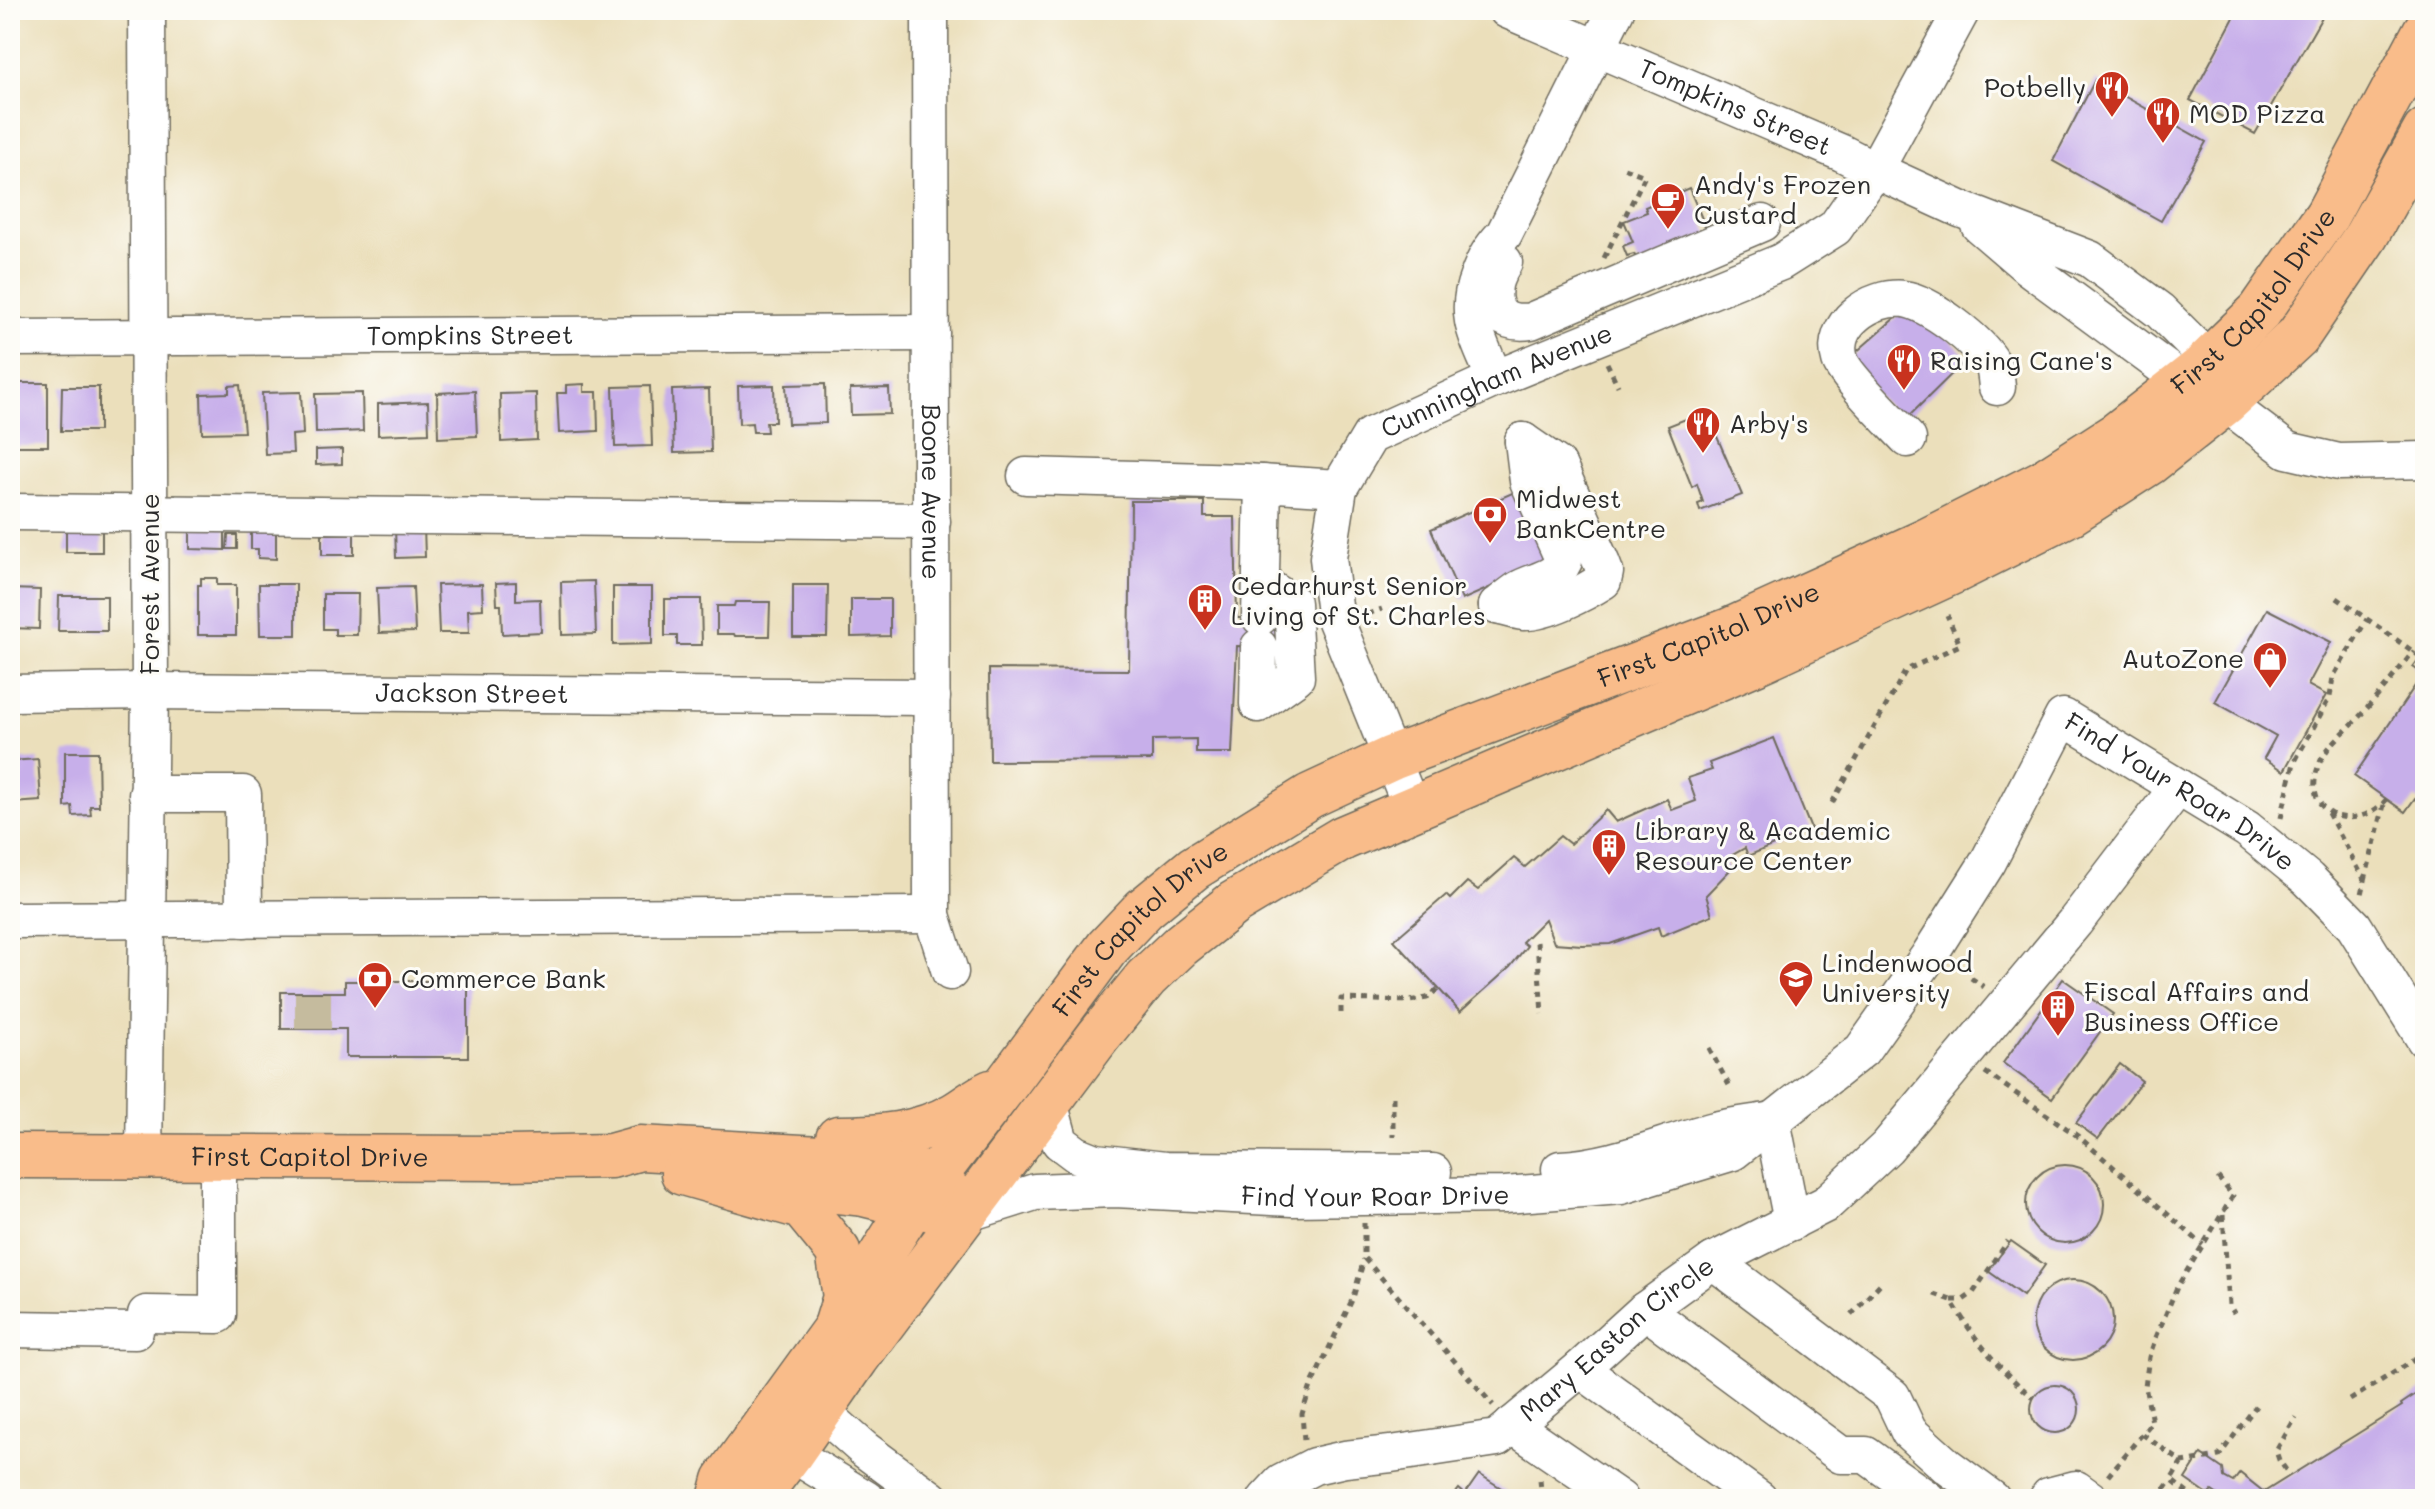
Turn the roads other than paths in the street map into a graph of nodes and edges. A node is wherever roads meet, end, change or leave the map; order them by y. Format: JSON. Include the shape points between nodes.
{"nodes":[{"id":1,"x":147,"y":10,"type":"edge"},
{"id":2,"x":930,"y":10,"type":"edge"},
{"id":3,"x":1507,"y":10,"type":"edge"},
{"id":4,"x":1616,"y":10,"type":"edge"},
{"id":5,"x":1962,"y":10,"type":"edge"},
{"id":6,"x":2425,"y":31,"type":"edge"},
{"id":7,"x":1598,"y":50,"type":"junction"},
{"id":8,"x":2425,"y":131,"type":"edge"},
{"id":9,"x":1875,"y":170,"type":"junction"},
{"id":10,"x":1762,"y":223,"type":"dead end"},
{"id":11,"x":1516,"y":235,"type":"dead end"},
{"id":12,"x":931,"y":333,"type":"junction"},
{"id":13,"x":10,"y":338,"type":"edge"},
{"id":14,"x":150,"y":339,"type":"junction"},
{"id":15,"x":2196,"y":371,"type":"junction"},
{"id":16,"x":1495,"y":379,"type":"junction"},
{"id":17,"x":1997,"y":387,"type":"dead end"},
{"id":18,"x":2225,"y":403,"type":"junction"},
{"id":19,"x":1908,"y":439,"type":"dead end"},
{"id":20,"x":1523,"y":441,"type":"dead end"},
{"id":21,"x":2425,"y":460,"type":"edge"},
{"id":22,"x":1026,"y":476,"type":"dead end"},
{"id":23,"x":1263,"y":483,"type":"junction"},
{"id":24,"x":1339,"y":488,"type":"junction"},
{"id":25,"x":150,"y":511,"type":"junction"},
{"id":26,"x":10,"y":512,"type":"edge"},
{"id":27,"x":932,"y":521,"type":"junction"},
{"id":28,"x":1497,"y":606,"type":"dead end"},
{"id":29,"x":1260,"y":616,"type":"dead end"},
{"id":30,"x":150,"y":691,"type":"junction"},
{"id":31,"x":10,"y":693,"type":"edge"},
{"id":32,"x":932,"y":697,"type":"junction"},
{"id":33,"x":1392,"y":758,"type":"junction"},
{"id":34,"x":2178,"y":787,"type":"junction"},
{"id":35,"x":147,"y":794,"type":"junction"},
{"id":36,"x":1412,"y":809,"type":"junction"},
{"id":37,"x":932,"y":915,"type":"junction"},
{"id":38,"x":244,"y":919,"type":"junction"},
{"id":39,"x":10,"y":920,"type":"edge"},
{"id":40,"x":147,"y":920,"type":"junction"},
{"id":41,"x":950,"y":972,"type":"dead end"},
{"id":42,"x":2425,"y":1040,"type":"edge"},
{"id":43,"x":1007,"y":1083,"type":"junction"},
{"id":44,"x":1049,"y":1102,"type":"junction"},
{"id":45,"x":1772,"y":1120,"type":"junction"},
{"id":46,"x":626,"y":1152,"type":"junction"},
{"id":47,"x":10,"y":1156,"type":"edge"},
{"id":48,"x":144,"y":1157,"type":"junction"},
{"id":49,"x":218,"y":1157,"type":"junction"},
{"id":50,"x":683,"y":1173,"type":"junction"},
{"id":51,"x":925,"y":1191,"type":"junction"},
{"id":52,"x":965,"y":1214,"type":"junction"},
{"id":53,"x":1792,"y":1222,"type":"junction"},
{"id":54,"x":1713,"y":1261,"type":"junction"},
{"id":55,"x":1645,"y":1310,"type":"junction"},
{"id":56,"x":836,"y":1327,"type":"junction"},
{"id":57,"x":10,"y":1329,"type":"edge"},
{"id":58,"x":1580,"y":1369,"type":"junction"},
{"id":59,"x":821,"y":1411,"type":"junction"},
{"id":60,"x":1512,"y":1425,"type":"junction"},
{"id":61,"x":791,"y":1453,"type":"junction"},
{"id":62,"x":1885,"y":1487,"type":"edge"},
{"id":63,"x":2095,"y":1493,"type":"edge"},
{"id":64,"x":720,"y":1499,"type":"edge"},
{"id":65,"x":756,"y":1499,"type":"edge"},
{"id":66,"x":866,"y":1499,"type":"edge"},
{"id":67,"x":931,"y":1499,"type":"edge"},
{"id":68,"x":1266,"y":1499,"type":"edge"},
{"id":69,"x":1620,"y":1499,"type":"edge"},
{"id":70,"x":1759,"y":1499,"type":"edge"},
{"id":71,"x":1927,"y":1499,"type":"edge"},
{"id":72,"x":1992,"y":1499,"type":"edge"},
{"id":73,"x":2047,"y":1499,"type":"edge"}],
"edges":[{"from":1,"to":14,"type":"street","name":"Forest Avenue"},
{"from":2,"to":12,"type":"street","name":"Boone Avenue"},
{"from":3,"to":7,"type":"street","name":"Tompkins Street"},
{"from":4,"to":7,"type":"street"},
{"from":5,"to":9,"type":"street","name":"Cunningham Avenue"},
{"from":6,"to":15,"type":"main road","name":"First Capitol Drive","via":[[2327,215],[2260,311]]},
{"from":7,"to":9,"type":"street","name":"Tompkins Street"},
{"from":7,"to":16,"type":"street","via":[[1504,234],[1488,251],[1470,301],[1473,324]]},
{"from":8,"to":18,"type":"main road","name":"First Capitol Drive","via":[[2366,236],[2298,336]]},
{"from":9,"to":15,"type":"street","name":"Tompkins Street","via":[[1960,209],[2028,267]]},
{"from":9,"to":16,"type":"street","name":"Cunningham Avenue","via":[[1835,228],[1781,262]]},
{"from":10,"to":11,"type":"street","via":[[1516,323],[1494,306],[1494,284]]},
{"from":12,"to":14,"type":"street","name":"Tompkins Street"},
{"from":12,"to":27,"type":"street","name":"Boone Avenue"},
{"from":13,"to":14,"type":"street","name":"Tompkins Street"},
{"from":14,"to":25,"type":"street","name":"Forest Avenue"},
{"from":15,"to":18,"type":"street"},
{"from":15,"to":33,"type":"main road","name":"First Capitol Drive","via":[[2117,434],[2041,483],[1926,541],[1730,630]]},
{"from":16,"to":24,"type":"street","name":"Cunningham Avenue","via":[[1370,436]]},
{"from":17,"to":19,"type":"street","via":[[1994,366],[1980,347],[1928,308],[1903,299],[1877,303],[1851,317],[1838,338],[1840,362]]},
{"from":18,"to":21,"type":"street","via":[[2287,450],[2339,462]]},
{"from":18,"to":36,"type":"main road","name":"First Capitol Drive","via":[[2149,463],[2071,513],[1955,571]]},
{"from":20,"to":28,"type":"street","via":[[1558,465],[1605,572],[1603,581],[1540,611]]},
{"from":22,"to":23,"type":"street"},
{"from":23,"to":24,"type":"street"},
{"from":23,"to":29,"type":"street"},
{"from":24,"to":33,"type":"street","name":"Cunningham Avenue","via":[[1328,558],[1336,621]]},
{"from":25,"to":26,"type":"street"},
{"from":25,"to":27,"type":"street"},
{"from":25,"to":30,"type":"street","name":"Forest Avenue"},
{"from":27,"to":32,"type":"street","name":"Boone Avenue"},
{"from":30,"to":31,"type":"street","name":"Jackson Street"},
{"from":30,"to":32,"type":"street","name":"Jackson Street"},
{"from":30,"to":35,"type":"street","name":"Forest Avenue"},
{"from":32,"to":37,"type":"street","name":"Boone Avenue"},
{"from":33,"to":36,"type":"street","name":"Cunningham Avenue"},
{"from":33,"to":43,"type":"main road","name":"First Capitol Drive","via":[[1310,796],[1194,868],[1144,909],[1107,948]]},
{"from":34,"to":42,"type":"street","name":"Find Your Roar Drive","via":[[2247,829],[2354,926]]},
{"from":34,"to":45,"type":"street","name":"Find Your Roar Drive","via":[[2063,717],[1988,862],[1862,1050]]},
{"from":34,"to":53,"type":"street","via":[[2075,922],[1887,1147],[1826,1204]]},
{"from":35,"to":38,"type":"street","via":[[243,794]]},
{"from":35,"to":40,"type":"street","name":"Forest Avenue"},
{"from":36,"to":44,"type":"main road","name":"First Capitol Drive","via":[[1343,838],[1234,903],[1181,945],[1146,978]]},
{"from":37,"to":38,"type":"street"},
{"from":37,"to":41,"type":"street","name":"Boone Avenue"},
{"from":38,"to":40,"type":"street"},
{"from":39,"to":40,"type":"street"},
{"from":40,"to":48,"type":"street","name":"Forest Avenue"},
{"from":43,"to":46,"type":"main road","via":[[924,1129],[888,1136],[688,1135]]},
{"from":43,"to":51,"type":"main road","name":"First Capitol Drive"},
{"from":44,"to":45,"type":"street","name":"Find Your Roar Drive","via":[[1060,1142],[1076,1154],[1096,1162],[1165,1170],[1582,1168],[1711,1131]]},
{"from":44,"to":52,"type":"main road","name":"First Capitol Drive"},
{"from":45,"to":52,"type":"street","name":"Find Your Roar Drive","via":[[1733,1152],[1621,1186],[1505,1195],[1292,1198],[1115,1189],[1019,1196]]},
{"from":45,"to":53,"type":"street"},
{"from":46,"to":49,"type":"main road","name":"First Capitol Drive"},
{"from":46,"to":50,"type":"main road","name":"First Capitol Drive","via":[[639,1168]]},
{"from":46,"to":51,"type":"main road","name":"First Capitol Drive","via":[[875,1161]]},
{"from":47,"to":48,"type":"main road","name":"First Capitol Drive"},
{"from":48,"to":49,"type":"main road","name":"First Capitol Drive"},
{"from":49,"to":57,"type":"street","via":[[218,1315]]},
{"from":50,"to":51,"type":"main road","name":"First Capitol Drive","via":[[863,1194]]},
{"from":50,"to":56,"type":"main road","via":[[802,1207],[838,1251],[845,1297]]},
{"from":51,"to":52,"type":"main road"},
{"from":51,"to":56,"type":"main road"},
{"from":52,"to":59,"type":"main road","name":"First Capitol Drive"},
{"from":53,"to":54,"type":"street"},
{"from":54,"to":55,"type":"street","name":"Mary Easton Circle"},
{"from":54,"to":72,"type":"street","name":"Mary Easton Circle","via":[[1892,1396],[1909,1432]]},
{"from":55,"to":58,"type":"street","name":"Mary Easton Circle"},
{"from":55,"to":62,"type":"street","via":[[1841,1455],[1866,1455]]},
{"from":56,"to":64,"type":"main road","via":[[725,1480]]},
{"from":58,"to":60,"type":"street","name":"Mary Easton Circle"},
{"from":58,"to":70,"type":"street"},
{"from":59,"to":61,"type":"main road","name":"First Capitol Drive"},
{"from":59,"to":67,"type":"street"},
{"from":60,"to":68,"type":"street","name":"Mary Easton Circle","via":[[1497,1438],[1314,1466],[1281,1483]]},
{"from":60,"to":69,"type":"street"},
{"from":61,"to":65,"type":"main road","name":"First Capitol Drive"},
{"from":61,"to":66,"type":"street"},
{"from":62,"to":71,"type":"street"},
{"from":63,"to":73,"type":"street","via":[[2076,1489]]}]}
